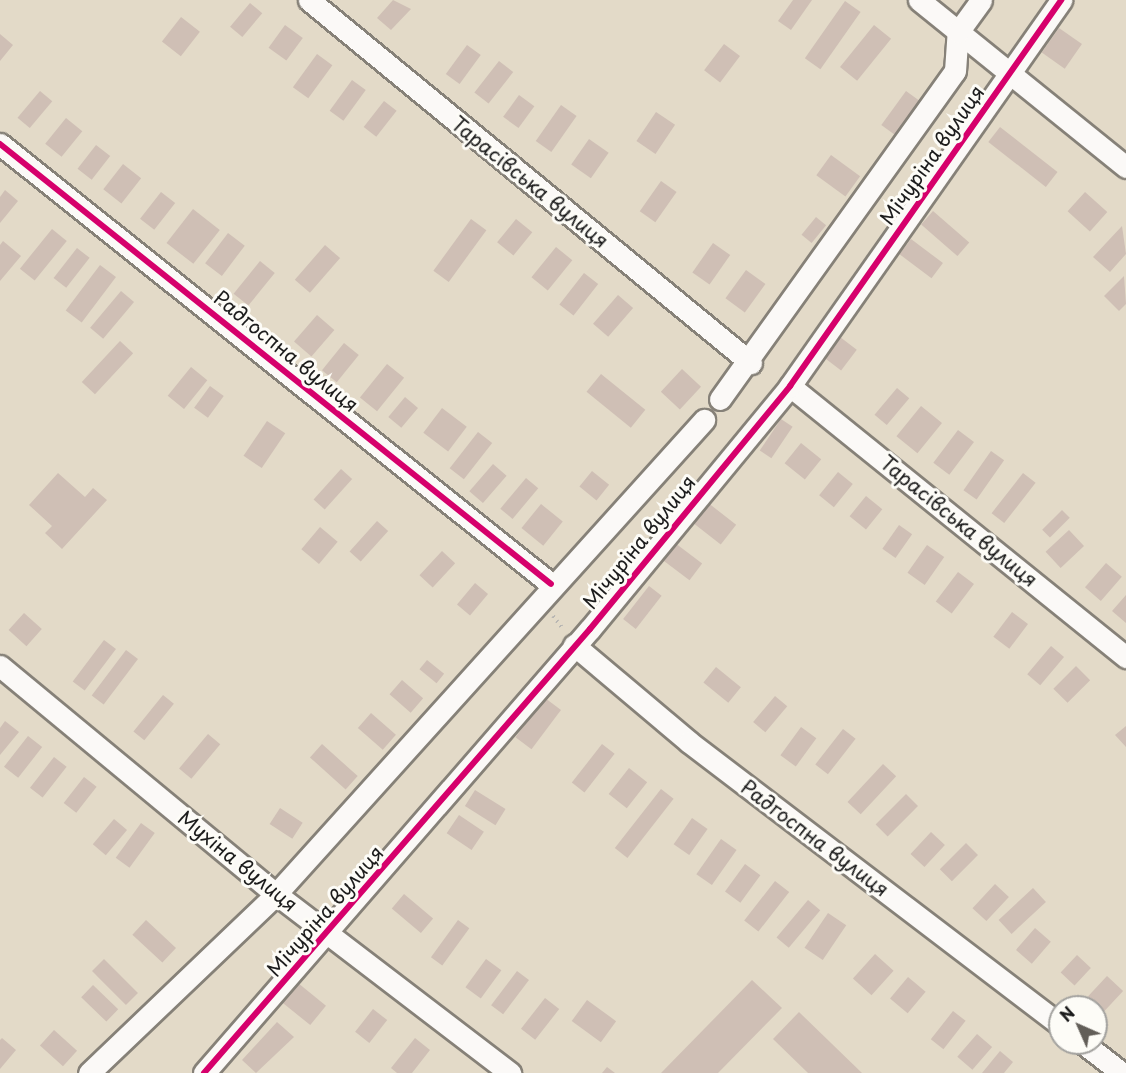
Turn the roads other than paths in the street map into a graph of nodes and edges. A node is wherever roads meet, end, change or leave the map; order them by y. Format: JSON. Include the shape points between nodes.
{"nodes":[{"id":1,"x":309,"y":0,"type":"edge"},
{"id":2,"x":919,"y":0,"type":"edge"},
{"id":3,"x":981,"y":0,"type":"edge"},
{"id":4,"x":1061,"y":0,"type":"edge"},
{"id":5,"x":958,"y":32,"type":"junction"},
{"id":6,"x":1011,"y":71,"type":"junction"},
{"id":7,"x":0,"y":144,"type":"edge"},
{"id":8,"x":1126,"y":167,"type":"edge"},
{"id":9,"x":751,"y":363,"type":"junction"},
{"id":10,"x":790,"y":386,"type":"junction"},
{"id":11,"x":720,"y":399,"type":"dead end"},
{"id":12,"x":704,"y":420,"type":"dead end"},
{"id":13,"x":546,"y":592,"type":"junction"},
{"id":14,"x":574,"y":645,"type":"junction"},
{"id":15,"x":1126,"y":657,"type":"edge"},
{"id":16,"x":0,"y":666,"type":"edge"},
{"id":17,"x":276,"y":894,"type":"junction"},
{"id":18,"x":330,"y":932,"type":"junction"},
{"id":19,"x":1048,"y":1016,"type":"edge"},
{"id":20,"x":1099,"y":1055,"type":"edge"},
{"id":21,"x":89,"y":1073,"type":"edge"},
{"id":22,"x":204,"y":1073,"type":"edge"},
{"id":23,"x":510,"y":1073,"type":"edge"},
{"id":24,"x":1122,"y":1073,"type":"edge"}],
"edges":[{"from":1,"to":9,"type":"street","name":"Тарасівська вулиця"},
{"from":2,"to":5,"type":"street"},
{"from":3,"to":5,"type":"street"},
{"from":4,"to":6,"type":"street","name":"Мічуріна вулиця"},
{"from":5,"to":6,"type":"street"},
{"from":5,"to":9,"type":"street","name":"Мічуріна вулиця","via":[[956,71]]},
{"from":6,"to":8,"type":"street"},
{"from":6,"to":10,"type":"street","name":"Мічуріна вулиця"},
{"from":7,"to":13,"type":"street","name":"Радгоспна вулиця"},
{"from":9,"to":11,"type":"street","name":"Мічуріна вулиця"},
{"from":10,"to":14,"type":"street","name":"Мічуріна вулиця"},
{"from":10,"to":15,"type":"street","name":"Тарасівська вулиця"},
{"from":12,"to":13,"type":"street","name":"Мічуріна вулиця"},
{"from":13,"to":17,"type":"street","name":"Мічуріна вулиця"},
{"from":14,"to":18,"type":"street","name":"Мічуріна вулиця"},
{"from":14,"to":19,"type":"street","name":"Радгоспна вулиця","via":[[689,742]]},
{"from":16,"to":17,"type":"street","name":"Мухіна вулиця"},
{"from":17,"to":18,"type":"street","name":"Мухіна вулиця"},
{"from":17,"to":21,"type":"street","name":"Мічуріна вулиця"},
{"from":18,"to":22,"type":"street","name":"Мічуріна вулиця"},
{"from":18,"to":23,"type":"street","name":"Мухіна вулиця"},
{"from":20,"to":24,"type":"street"}]}
